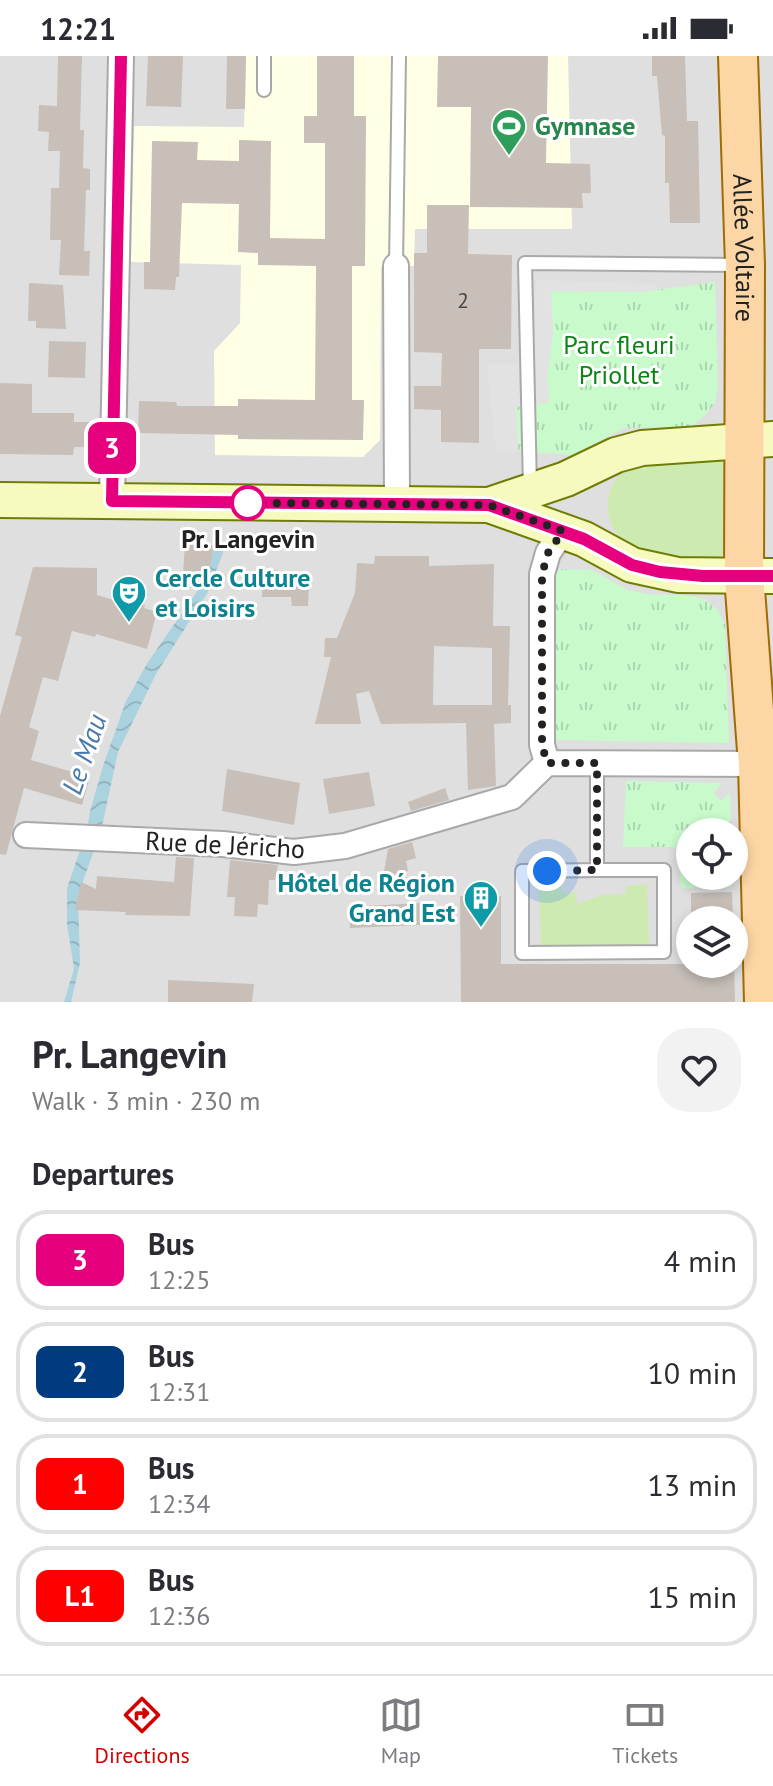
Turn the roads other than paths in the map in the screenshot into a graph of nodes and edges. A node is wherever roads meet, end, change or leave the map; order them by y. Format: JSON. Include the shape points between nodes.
{"nodes":[{"id":1,"x":121,"y":56,"type":"edge"},
{"id":2,"x":264,"y":56,"type":"edge"},
{"id":3,"x":399,"y":56,"type":"edge"},
{"id":4,"x":738,"y":56,"type":"edge"},
{"id":5,"x":264,"y":90,"type":"dead end"},
{"id":6,"x":745,"y":265,"type":"junction"},
{"id":7,"x":396,"y":266,"type":"joint"},
{"id":8,"x":758,"y":440,"type":"edge"},
{"id":9,"x":566,"y":479,"type":"junction"},
{"id":10,"x":0,"y":500,"type":"edge"},
{"id":11,"x":112,"y":501,"type":"junction"},
{"id":12,"x":397,"y":504,"type":"junction"},
{"id":13,"x":541,"y":514,"type":"junction"},
{"id":14,"x":759,"y":576,"type":"edge"},
{"id":15,"x":547,"y":763,"type":"junction"},
{"id":16,"x":597,"y":763,"type":"junction"},
{"id":17,"x":758,"y":764,"type":"junction"},
{"id":18,"x":26,"y":835,"type":"dead end"},
{"id":19,"x":597,"y":870,"type":"junction"},
{"id":20,"x":764,"y":1002,"type":"edge"}],
"edges":[{"from":1,"to":11,"type":"street"},
{"from":2,"to":5,"type":"lane"},
{"from":3,"to":7,"type":"lane"},
{"from":4,"to":6,"type":"main road","name":"Allée Voltaire"},
{"from":6,"to":8,"type":"main road","name":"Allée Voltaire"},
{"from":6,"to":13,"type":"lane","via":[[525,263]]},
{"from":7,"to":12,"type":"street"},
{"from":8,"to":9,"type":"main road","via":[[642,448]]},
{"from":8,"to":14,"type":"main road","name":"Allée Voltaire"},
{"from":9,"to":13,"type":"main road"},
{"from":9,"to":13,"type":"main road","via":[[570,506]]},
{"from":10,"to":11,"type":"main road"},
{"from":11,"to":12,"type":"main road"},
{"from":12,"to":13,"type":"main road","via":[[489,505]]},
{"from":13,"to":14,"type":"main road","via":[[632,565],[678,575]]},
{"from":13,"to":15,"type":"street","via":[[548,553],[542,574],[542,745]]},
{"from":14,"to":17,"type":"main road","name":"Allée Voltaire"},
{"from":15,"to":16,"type":"street"},
{"from":15,"to":18,"type":"street","name":"Rue de Jéricho","via":[[512,797],[345,846],[294,852]]},
{"from":16,"to":17,"type":"street"},
{"from":16,"to":19,"type":"lane"},
{"from":17,"to":20,"type":"main road","name":"Allée Voltaire"},
{"from":19,"to":19,"type":"lane","via":[[522,871],[522,953],[664,952],[664,870]]}]}
